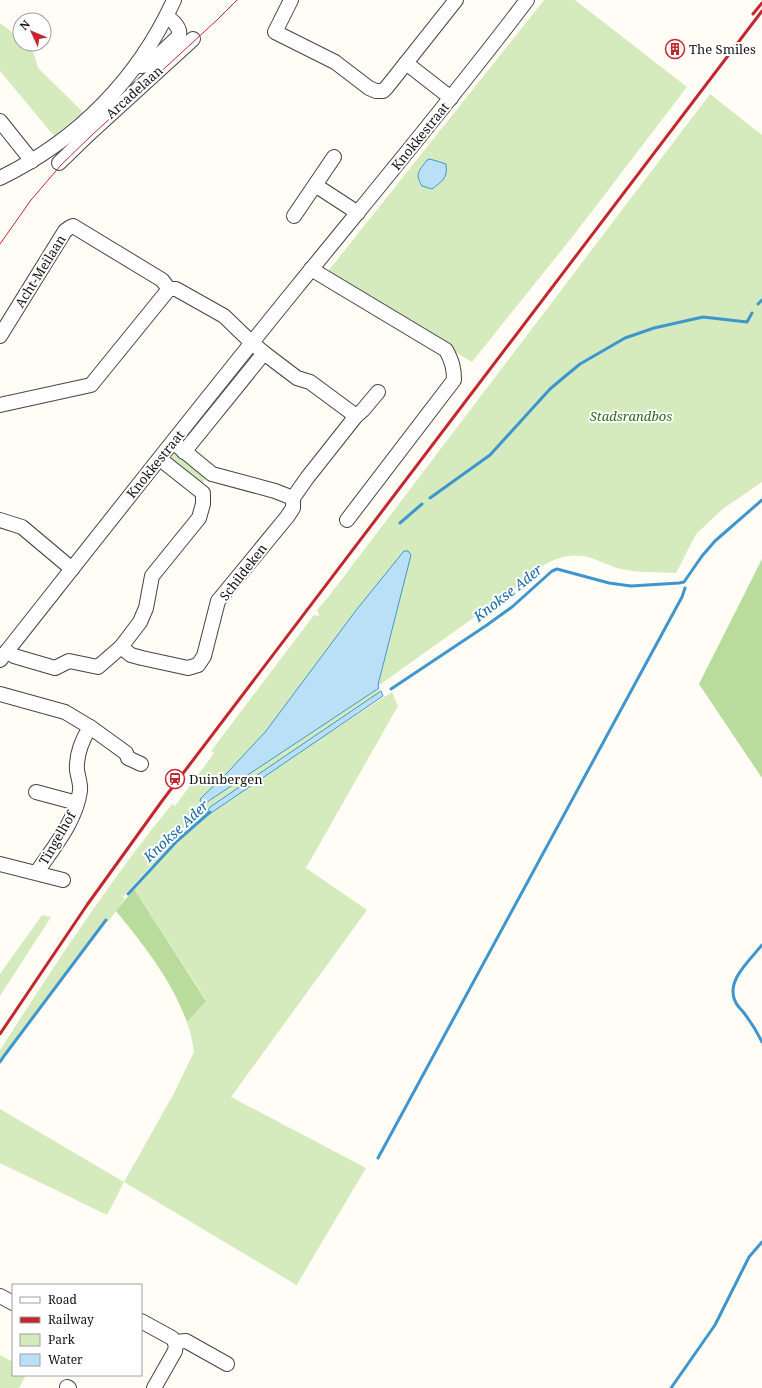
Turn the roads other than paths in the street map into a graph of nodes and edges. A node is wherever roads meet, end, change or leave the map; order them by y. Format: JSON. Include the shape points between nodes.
{"nodes":[{"id":1,"x":174,"y":0,"type":"edge"},
{"id":2,"x":291,"y":0,"type":"edge"},
{"id":3,"x":456,"y":0,"type":"edge"},
{"id":4,"x":528,"y":0,"type":"edge"},
{"id":5,"x":166,"y":18,"type":"junction"},
{"id":6,"x":193,"y":39,"type":"dead end"},
{"id":7,"x":406,"y":63,"type":"junction"},
{"id":8,"x":138,"y":64,"type":"junction"},
{"id":9,"x":451,"y":98,"type":"junction"},
{"id":10,"x":0,"y":121,"type":"edge"},
{"id":11,"x":73,"y":144,"type":"junction"},
{"id":12,"x":334,"y":157,"type":"dead end"},
{"id":13,"x":32,"y":162,"type":"junction"},
{"id":14,"x":59,"y":163,"type":"dead end"},
{"id":15,"x":0,"y":178,"type":"edge"},
{"id":16,"x":315,"y":186,"type":"junction"},
{"id":17,"x":358,"y":212,"type":"junction"},
{"id":18,"x":294,"y":216,"type":"dead end"},
{"id":19,"x":311,"y":269,"type":"junction"},
{"id":20,"x":169,"y":289,"type":"junction"},
{"id":21,"x":0,"y":336,"type":"edge"},
{"id":22,"x":252,"y":343,"type":"junction"},
{"id":23,"x":264,"y":353,"type":"junction"},
{"id":24,"x":378,"y":392,"type":"dead end"},
{"id":25,"x":0,"y":405,"type":"edge"},
{"id":26,"x":356,"y":416,"type":"junction"},
{"id":27,"x":173,"y":442,"type":"junction"},
{"id":28,"x":184,"y":452,"type":"junction"},
{"id":29,"x":160,"y":459,"type":"junction"},
{"id":30,"x":212,"y":474,"type":"junction"},
{"id":31,"x":203,"y":493,"type":"junction"},
{"id":32,"x":293,"y":498,"type":"junction"},
{"id":33,"x":0,"y":520,"type":"edge"},
{"id":34,"x":347,"y":520,"type":"dead end"},
{"id":35,"x":72,"y":569,"type":"junction"},
{"id":36,"x":121,"y":647,"type":"junction"},
{"id":37,"x":4,"y":656,"type":"edge"},
{"id":38,"x":0,"y":694,"type":"edge"},
{"id":39,"x":90,"y":727,"type":"junction"},
{"id":40,"x":141,"y":764,"type":"dead end"},
{"id":41,"x":36,"y":792,"type":"dead end"},
{"id":42,"x":77,"y":803,"type":"junction"},
{"id":43,"x":0,"y":864,"type":"edge"},
{"id":44,"x":37,"y":872,"type":"junction"},
{"id":45,"x":63,"y":880,"type":"dead end"},
{"id":46,"x":0,"y":1296,"type":"edge"},
{"id":47,"x":12,"y":1302,"type":"edge"},
{"id":48,"x":142,"y":1322,"type":"edge"},
{"id":49,"x":175,"y":1342,"type":"junction"},
{"id":50,"x":227,"y":1364,"type":"dead end"},
{"id":51,"x":154,"y":1388,"type":"edge"}],
"edges":[{"from":1,"to":5,"type":"street","name":"Arcadelaan"},
{"from":2,"to":7,"type":"street","via":[[275,32],[335,62],[369,88],[383,91]]},
{"from":3,"to":7,"type":"street"},
{"from":4,"to":9,"type":"street","name":"Knokkestraat"},
{"from":5,"to":8,"type":"street","name":"Arcadelaan"},
{"from":5,"to":8,"type":"street","name":"Arcadelaan","via":[[180,30],[179,36],[148,65]]},
{"from":6,"to":11,"type":"street","name":"Arcadelaan"},
{"from":7,"to":9,"type":"street"},
{"from":8,"to":11,"type":"street","name":"Arcadelaan"},
{"from":9,"to":17,"type":"street","name":"Knokkestraat"},
{"from":10,"to":13,"type":"street"},
{"from":11,"to":13,"type":"street","name":"Arcadelaan"},
{"from":11,"to":14,"type":"street","name":"Arcadelaan"},
{"from":12,"to":16,"type":"street"},
{"from":13,"to":15,"type":"street","name":"Arcadelaan"},
{"from":16,"to":17,"type":"street"},
{"from":16,"to":18,"type":"street"},
{"from":17,"to":19,"type":"street","name":"Knokkestraat"},
{"from":19,"to":22,"type":"street","name":"Knokkestraat"},
{"from":19,"to":34,"type":"street","via":[[446,350],[454,369],[454,380]]},
{"from":20,"to":21,"type":"street","name":"Acht-Meilaan","via":[[162,280],[73,226],[64,231]]},
{"from":20,"to":22,"type":"street","name":"Acht-Meilaan","via":[[176,289],[224,316]]},
{"from":20,"to":25,"type":"street","via":[[91,385]]},
{"from":22,"to":23,"type":"street"},
{"from":22,"to":27,"type":"street","name":"Knokkestraat"},
{"from":23,"to":26,"type":"street","via":[[297,378],[310,382]]},
{"from":23,"to":28,"type":"street","name":"Knokkestraat"},
{"from":24,"to":26,"type":"street","name":"Schildeken"},
{"from":26,"to":32,"type":"street","name":"Schildeken"},
{"from":27,"to":28,"type":"street"},
{"from":27,"to":29,"type":"street","name":"Knokkestraat"},
{"from":28,"to":30,"type":"street"},
{"from":29,"to":31,"type":"street"},
{"from":29,"to":35,"type":"street","name":"Knokkestraat"},
{"from":30,"to":31,"type":"street"},
{"from":30,"to":32,"type":"street"},
{"from":31,"to":36,"type":"street","via":[[199,518],[152,576],[146,608],[140,622]]},
{"from":32,"to":36,"type":"street","name":"Schildeken","via":[[293,508],[218,602],[204,656],[198,665],[188,668],[142,658],[131,655]]},
{"from":33,"to":35,"type":"street","via":[[22,527]]},
{"from":35,"to":37,"type":"street","name":"Knokkestraat"},
{"from":36,"to":37,"type":"street","via":[[98,666],[69,661],[54,668],[14,656]]},
{"from":38,"to":39,"type":"street","via":[[65,712]]},
{"from":39,"to":40,"type":"street","via":[[126,753],[128,758]]},
{"from":39,"to":42,"type":"street","name":"Tingelhof","via":[[78,752],[80,790]]},
{"from":41,"to":42,"type":"street","name":"Tingelhof"},
{"from":42,"to":44,"type":"street","name":"Tingelhof","via":[[69,822]]},
{"from":43,"to":44,"type":"street","name":"Tingelhof"},
{"from":44,"to":45,"type":"street","name":"Tingelhof"},
{"from":46,"to":47,"type":"street"},
{"from":48,"to":49,"type":"street"},
{"from":49,"to":50,"type":"street","via":[[186,1341]]},
{"from":49,"to":51,"type":"street","via":[[174,1351]]}]}
